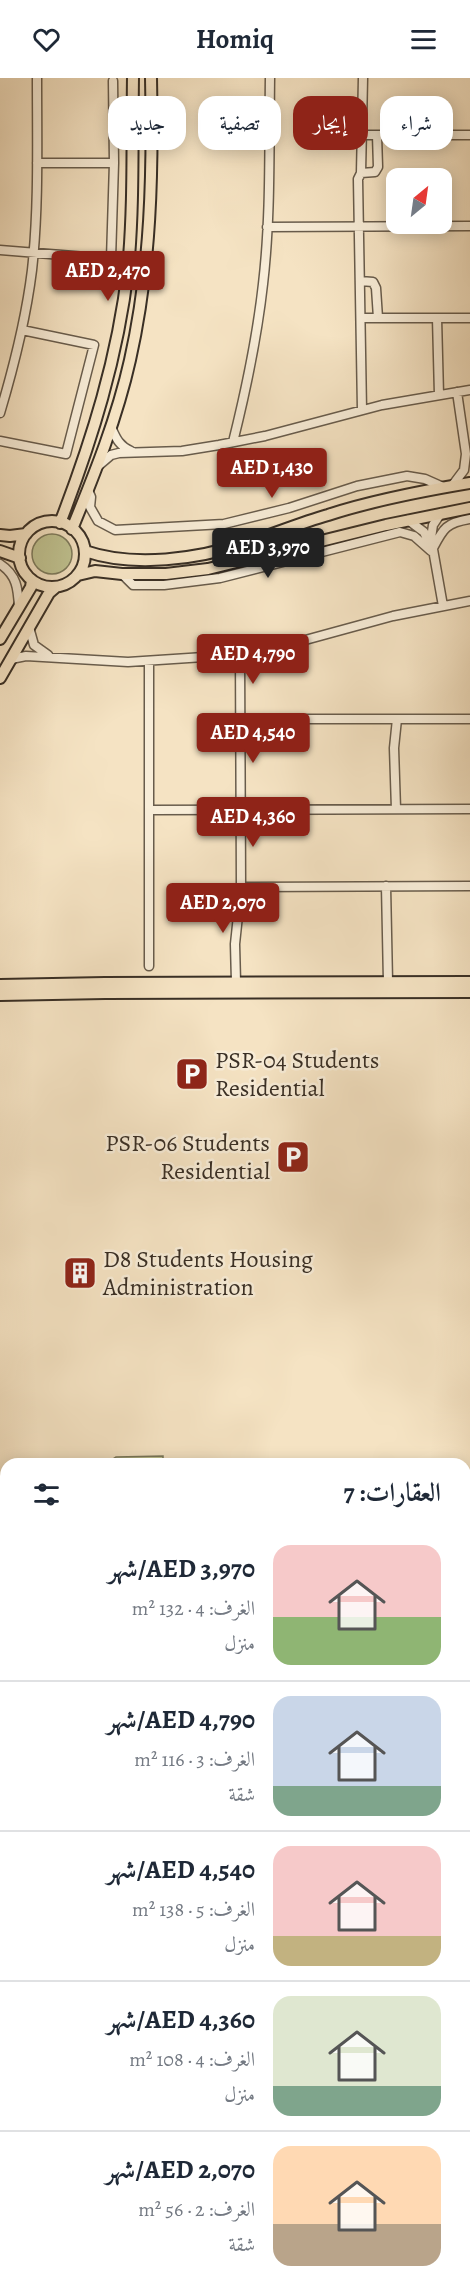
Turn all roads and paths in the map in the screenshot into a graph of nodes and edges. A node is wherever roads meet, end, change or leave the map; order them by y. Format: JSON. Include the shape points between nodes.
{"nodes":[{"id":1,"x":37,"y":78,"type":"edge"},
{"id":2,"x":157,"y":78,"type":"edge"},
{"id":3,"x":270,"y":78,"type":"edge"},
{"id":4,"x":363,"y":78,"type":"edge"},
{"id":5,"x":131,"y":79,"type":"edge"},
{"id":6,"x":113,"y":81,"type":"dead end"},
{"id":7,"x":151,"y":83,"type":"edge"},
{"id":8,"x":363,"y":96,"type":"edge"},
{"id":9,"x":368,"y":135,"type":"edge"},
{"id":10,"x":377,"y":135,"type":"junction"},
{"id":11,"x":470,"y":135,"type":"edge"},
{"id":12,"x":362,"y":150,"type":"edge"},
{"id":13,"x":37,"y":163,"type":"junction"},
{"id":14,"x":114,"y":163,"type":"junction"},
{"id":15,"x":361,"y":173,"type":"junction"},
{"id":16,"x":267,"y":226,"type":"junction"},
{"id":17,"x":358,"y":226,"type":"junction"},
{"id":18,"x":470,"y":226,"type":"edge"},
{"id":19,"x":0,"y":250,"type":"edge"},
{"id":20,"x":33,"y":252,"type":"junction"},
{"id":21,"x":360,"y":281,"type":"junction"},
{"id":22,"x":361,"y":318,"type":"junction"},
{"id":23,"x":378,"y":318,"type":"junction"},
{"id":24,"x":437,"y":318,"type":"junction"},
{"id":25,"x":470,"y":318,"type":"edge"},
{"id":26,"x":22,"y":330,"type":"junction"},
{"id":27,"x":470,"y":390,"type":"edge"},
{"id":28,"x":457,"y":392,"type":"junction"},
{"id":29,"x":440,"y":394,"type":"junction"},
{"id":30,"x":362,"y":410,"type":"junction"},
{"id":31,"x":0,"y":413,"type":"edge"},
{"id":32,"x":111,"y":427,"type":"junction"},
{"id":33,"x":0,"y":441,"type":"edge"},
{"id":34,"x":234,"y":442,"type":"junction"},
{"id":35,"x":137,"y":453,"type":"junction"},
{"id":36,"x":466,"y":454,"type":"junction"},
{"id":37,"x":470,"y":464,"type":"edge"},
{"id":38,"x":96,"y":468,"type":"junction"},
{"id":39,"x":470,"y":483,"type":"edge"},
{"id":40,"x":447,"y":487,"type":"junction"},
{"id":41,"x":88,"y":490,"type":"junction"},
{"id":42,"x":470,"y":508,"type":"edge"},
{"id":43,"x":441,"y":513,"type":"junction"},
{"id":44,"x":470,"y":519,"type":"edge"},
{"id":45,"x":408,"y":520,"type":"junction"},
{"id":46,"x":60,"y":523,"type":"junction"},
{"id":47,"x":72,"y":529,"type":"junction"},
{"id":48,"x":26,"y":534,"type":"junction"},
{"id":49,"x":0,"y":535,"type":"edge"},
{"id":50,"x":431,"y":548,"type":"junction"},
{"id":51,"x":85,"y":550,"type":"junction"},
{"id":52,"x":0,"y":551,"type":"edge"},
{"id":53,"x":20,"y":558,"type":"junction"},
{"id":54,"x":0,"y":564,"type":"edge"},
{"id":55,"x":122,"y":574,"type":"junction"},
{"id":56,"x":78,"y":575,"type":"junction"},
{"id":57,"x":32,"y":580,"type":"junction"},
{"id":58,"x":56,"y":587,"type":"junction"},
{"id":59,"x":470,"y":601,"type":"edge"},
{"id":60,"x":443,"y":606,"type":"junction"},
{"id":61,"x":19,"y":608,"type":"junction"},
{"id":62,"x":29,"y":627,"type":"junction"},
{"id":63,"x":0,"y":639,"type":"edge"},
{"id":64,"x":34,"y":645,"type":"junction"},
{"id":65,"x":240,"y":653,"type":"junction"},
{"id":66,"x":35,"y":656,"type":"junction"},
{"id":67,"x":57,"y":658,"type":"junction"},
{"id":68,"x":11,"y":659,"type":"junction"},
{"id":69,"x":149,"y":661,"type":"junction"},
{"id":70,"x":0,"y":678,"type":"edge"},
{"id":71,"x":240,"y":719,"type":"junction"},
{"id":72,"x":397,"y":719,"type":"junction"},
{"id":73,"x":470,"y":719,"type":"edge"},
{"id":74,"x":240,"y":809,"type":"junction"},
{"id":75,"x":396,"y":809,"type":"junction"},
{"id":76,"x":470,"y":809,"type":"edge"},
{"id":77,"x":149,"y":810,"type":"junction"},
{"id":78,"x":241,"y":886,"type":"junction"},
{"id":79,"x":387,"y":886,"type":"junction"},
{"id":80,"x":470,"y":886,"type":"edge"},
{"id":81,"x":149,"y":966,"type":"dead end"},
{"id":82,"x":236,"y":982,"type":"junction"},
{"id":83,"x":388,"y":982,"type":"junction"},
{"id":84,"x":470,"y":982,"type":"edge"},
{"id":85,"x":0,"y":985,"type":"edge"},
{"id":86,"x":470,"y":992,"type":"edge"},
{"id":87,"x":0,"y":995,"type":"edge"}],
"edges":[{"from":1,"to":13,"type":"street"},
{"from":2,"to":7,"type":"street"},
{"from":3,"to":16,"type":"street"},
{"from":4,"to":8,"type":"street"},
{"from":5,"to":46,"type":"main road","via":[[132,215],[128,270],[101,406]]},
{"from":6,"to":14,"type":"street"},
{"from":7,"to":32,"type":"main road","via":[[147,258],[134,342]]},
{"from":9,"to":10,"type":"street"},
{"from":10,"to":11,"type":"street"},
{"from":10,"to":15,"type":"street","via":[[378,167],[375,172]]},
{"from":12,"to":15,"type":"street"},
{"from":13,"to":14,"type":"street"},
{"from":13,"to":20,"type":"street"},
{"from":14,"to":20,"type":"street","via":[[111,259]]},
{"from":15,"to":17,"type":"street"},
{"from":16,"to":17,"type":"street"},
{"from":16,"to":34,"type":"street","via":[[259,317]]},
{"from":17,"to":18,"type":"street"},
{"from":17,"to":21,"type":"street"},
{"from":19,"to":20,"type":"street"},
{"from":20,"to":26,"type":"street"},
{"from":21,"to":22,"type":"street"},
{"from":21,"to":23,"type":"street","via":[[373,282],[376,288]]},
{"from":22,"to":23,"type":"street"},
{"from":22,"to":30,"type":"street"},
{"from":23,"to":24,"type":"street"},
{"from":24,"to":25,"type":"street"},
{"from":24,"to":29,"type":"street"},
{"from":26,"to":31,"type":"street"},
{"from":26,"to":33,"type":"street","via":[[94,345],[66,454]]},
{"from":27,"to":28,"type":"street"},
{"from":28,"to":29,"type":"street"},
{"from":28,"to":36,"type":"street"},
{"from":29,"to":30,"type":"street"},
{"from":30,"to":34,"type":"street"},
{"from":32,"to":35,"type":"street","via":[[118,443]]},
{"from":32,"to":38,"type":"main road"},
{"from":34,"to":35,"type":"street","via":[[182,451]]},
{"from":35,"to":38,"type":"street","via":[[111,455]]},
{"from":36,"to":37,"type":"street"},
{"from":36,"to":40,"type":"street","via":[[464,470]]},
{"from":38,"to":41,"type":"main road"},
{"from":39,"to":40,"type":"main road"},
{"from":40,"to":41,"type":"street","via":[[407,476],[357,486],[224,524],[115,530],[98,521],[90,507]]},
{"from":40,"to":51,"type":"main road","via":[[328,514],[205,554],[141,559],[100,556]]},
{"from":41,"to":47,"type":"main road"},
{"from":42,"to":43,"type":"main road"},
{"from":43,"to":45,"type":"main road"},
{"from":43,"to":50,"type":"street","via":[[430,531]]},
{"from":44,"to":50,"type":"street","via":[[451,523]]},
{"from":45,"to":50,"type":"street","via":[[424,532]]},
{"from":45,"to":55,"type":"main road","via":[[208,569]]},
{"from":46,"to":47,"type":"main road"},
{"from":46,"to":48,"type":"main road","via":[[42,523]]},
{"from":47,"to":51,"type":"main road"},
{"from":48,"to":49,"type":"main road"},
{"from":48,"to":53,"type":"main road"},
{"from":50,"to":55,"type":"street","via":[[400,532],[210,579],[133,585]]},
{"from":50,"to":60,"type":"street"},
{"from":51,"to":56,"type":"main road"},
{"from":52,"to":53,"type":"main road"},
{"from":53,"to":57,"type":"main road"},
{"from":54,"to":61,"type":"street","via":[[14,576]]},
{"from":55,"to":56,"type":"main road","via":[[95,571]]},
{"from":56,"to":58,"type":"main road"},
{"from":57,"to":58,"type":"main road"},
{"from":57,"to":61,"type":"main road"},
{"from":58,"to":62,"type":"main road"},
{"from":59,"to":60,"type":"street"},
{"from":60,"to":65,"type":"street"},
{"from":61,"to":63,"type":"main road"},
{"from":62,"to":64,"type":"street"},
{"from":62,"to":68,"type":"main road"},
{"from":64,"to":66,"type":"street"},
{"from":64,"to":67,"type":"street"},
{"from":65,"to":69,"type":"street"},
{"from":65,"to":71,"type":"street"},
{"from":66,"to":67,"type":"street"},
{"from":66,"to":68,"type":"street"},
{"from":67,"to":69,"type":"street"},
{"from":68,"to":70,"type":"main road"},
{"from":69,"to":77,"type":"street"},
{"from":71,"to":72,"type":"street"},
{"from":71,"to":74,"type":"street"},
{"from":72,"to":73,"type":"street"},
{"from":72,"to":75,"type":"street"},
{"from":74,"to":75,"type":"street"},
{"from":74,"to":77,"type":"street"},
{"from":74,"to":78,"type":"street"},
{"from":75,"to":76,"type":"street"},
{"from":77,"to":81,"type":"street"},
{"from":78,"to":79,"type":"street"},
{"from":78,"to":82,"type":"street"},
{"from":79,"to":80,"type":"street"},
{"from":79,"to":83,"type":"street"},
{"from":82,"to":83,"type":"main road"},
{"from":82,"to":85,"type":"main road"},
{"from":83,"to":84,"type":"main road"},
{"from":86,"to":87,"type":"main road"}]}
